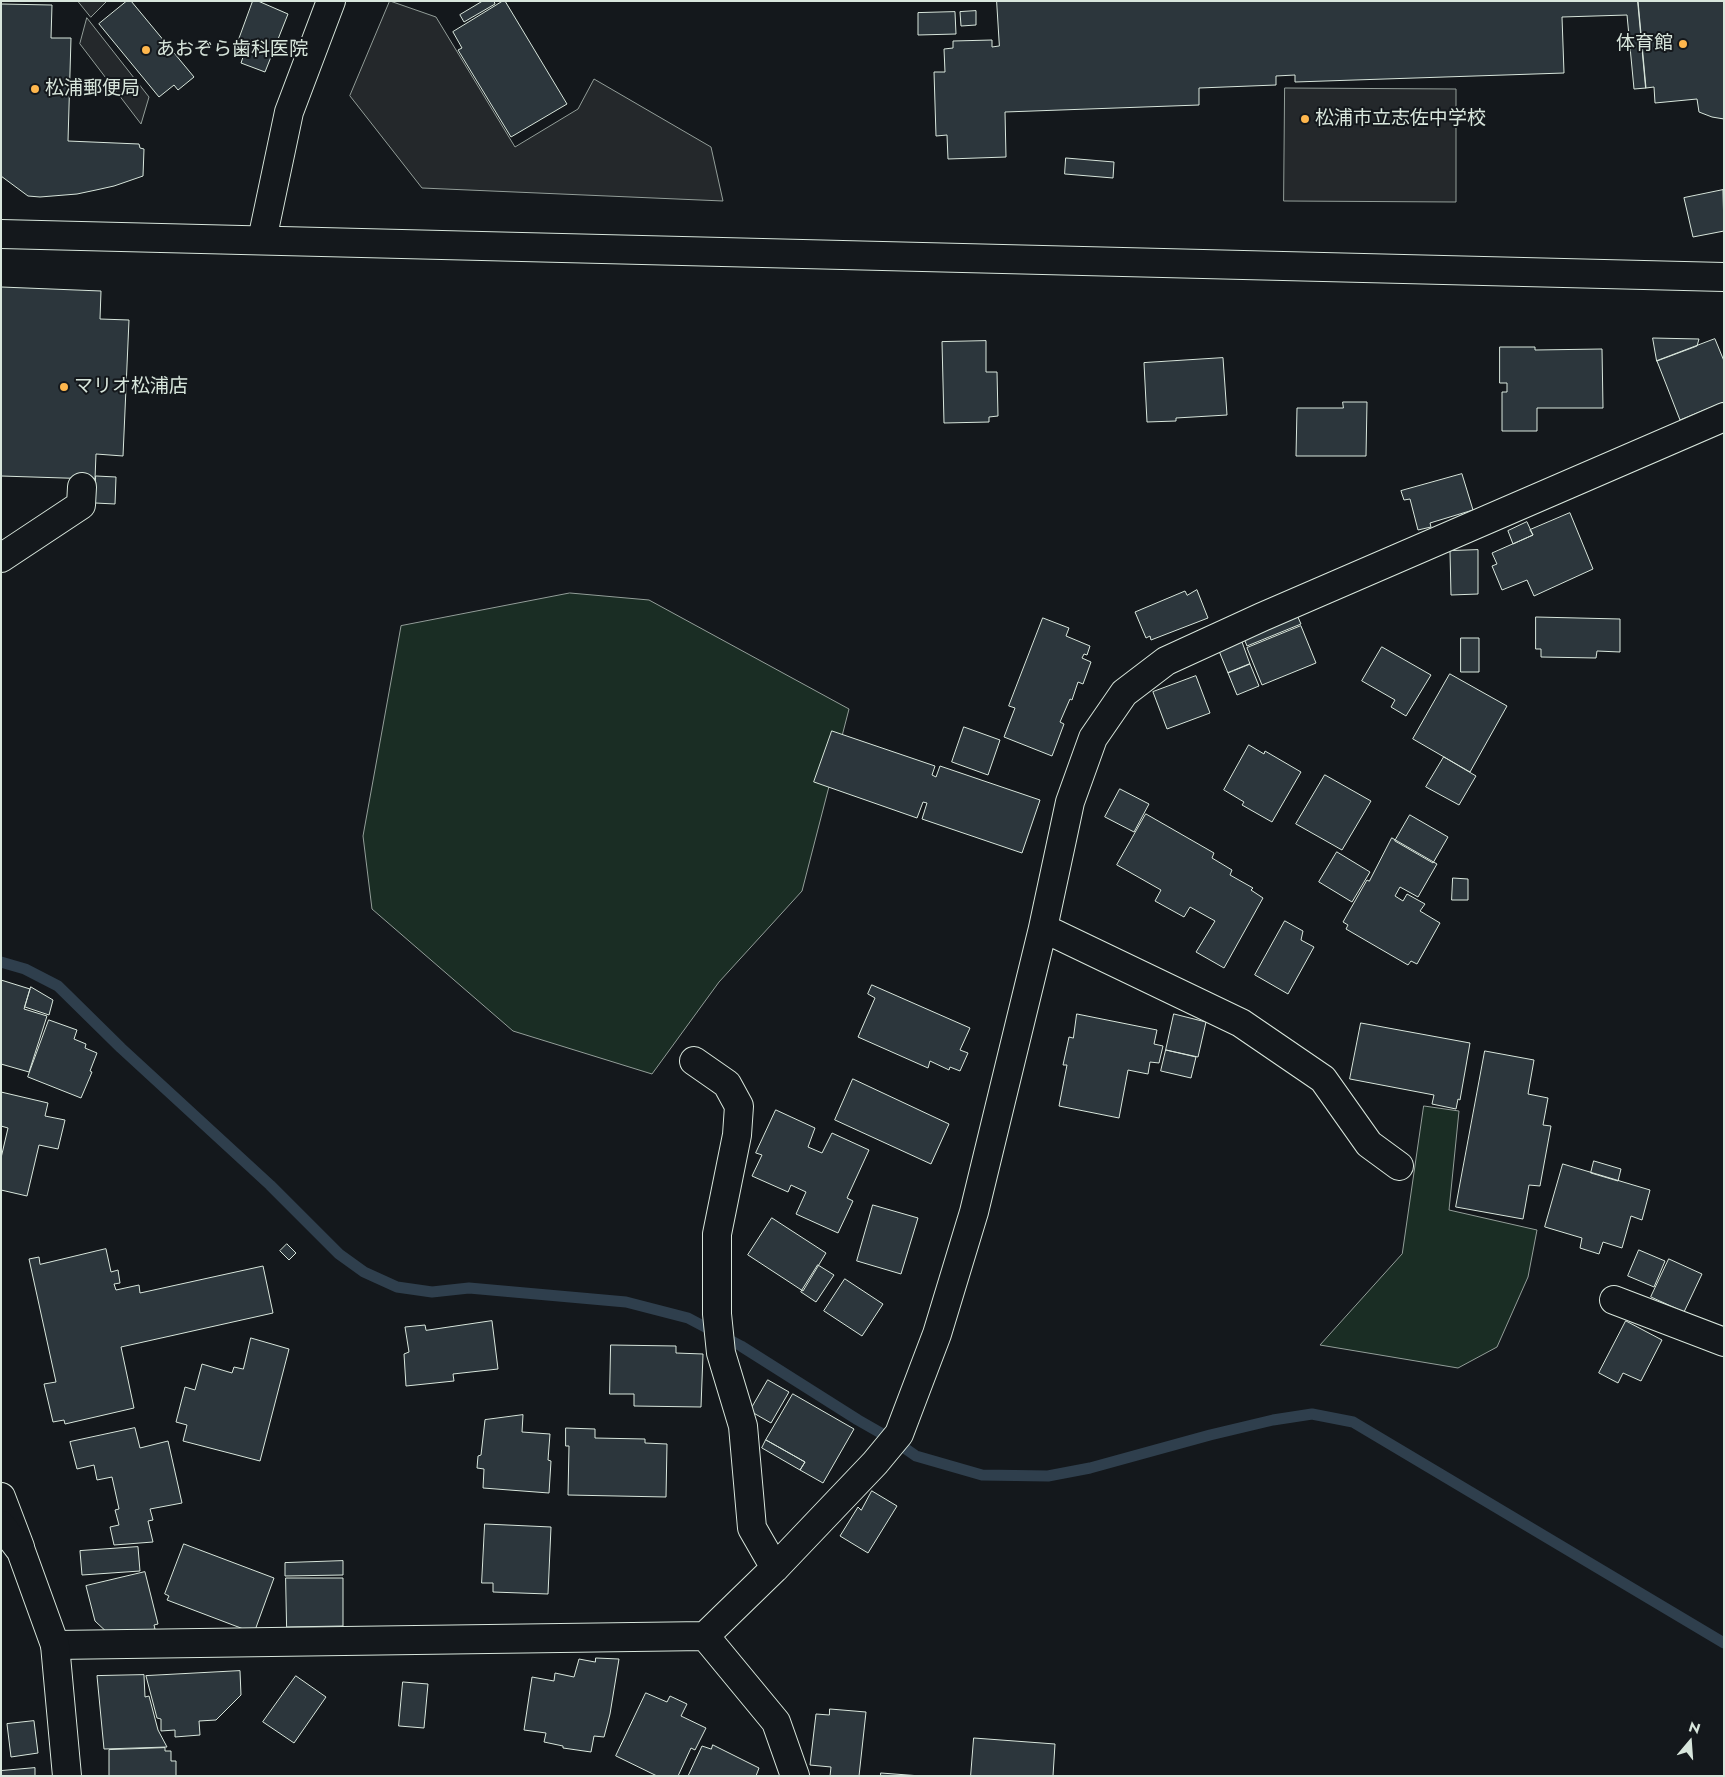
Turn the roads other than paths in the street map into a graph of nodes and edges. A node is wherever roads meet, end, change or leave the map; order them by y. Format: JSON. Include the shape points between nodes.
{"nodes":[{"id":1,"x":330,"y":1,"type":"edge"},
{"id":2,"x":1,"y":234,"type":"edge"},
{"id":3,"x":262,"y":240,"type":"junction"},
{"id":4,"x":1724,"y":277,"type":"edge"},
{"id":5,"x":1724,"y":417,"type":"edge"},
{"id":6,"x":82,"y":487,"type":"dead end"},
{"id":7,"x":1,"y":558,"type":"edge"},
{"id":8,"x":1043,"y":928,"type":"junction"},
{"id":9,"x":694,"y":1061,"type":"dead end"},
{"id":10,"x":1399,"y":1166,"type":"dead end"},
{"id":11,"x":1614,"y":1300,"type":"dead end"},
{"id":12,"x":1724,"y":1342,"type":"edge"},
{"id":13,"x":1,"y":1497,"type":"edge"},
{"id":14,"x":1,"y":1525,"type":"edge"},
{"id":15,"x":21,"y":1551,"type":"junction"},
{"id":16,"x":775,"y":1568,"type":"junction"},
{"id":17,"x":706,"y":1636,"type":"junction"},
{"id":18,"x":55,"y":1645,"type":"junction"},
{"id":19,"x":67,"y":1776,"type":"edge"},
{"id":20,"x":795,"y":1776,"type":"edge"}],
"edges":[{"from":1,"to":3,"type":"street","via":[[289,112]]},
{"from":2,"to":3,"type":"street"},
{"from":3,"to":4,"type":"street"},
{"from":5,"to":8,"type":"street","via":[[1166,661],[1124,693],[1093,738],[1070,802]]},
{"from":6,"to":7,"type":"street","via":[[81,505]]},
{"from":8,"to":10,"type":"street","via":[[1241,1023],[1323,1079],[1369,1144]]},
{"from":8,"to":16,"type":"street","via":[[974,1212],[937,1334],[899,1434]]},
{"from":9,"to":16,"type":"street","via":[[726,1084],[738,1106],[737,1135],[717,1234],[717,1314],[721,1353],[742,1426],[752,1528]]},
{"from":11,"to":12,"type":"street"},
{"from":13,"to":15,"type":"street"},
{"from":14,"to":15,"type":"street"},
{"from":15,"to":18,"type":"street"},
{"from":16,"to":17,"type":"street"},
{"from":17,"to":18,"type":"street"},
{"from":17,"to":20,"type":"street","via":[[776,1722]]},
{"from":18,"to":19,"type":"street"}]}
